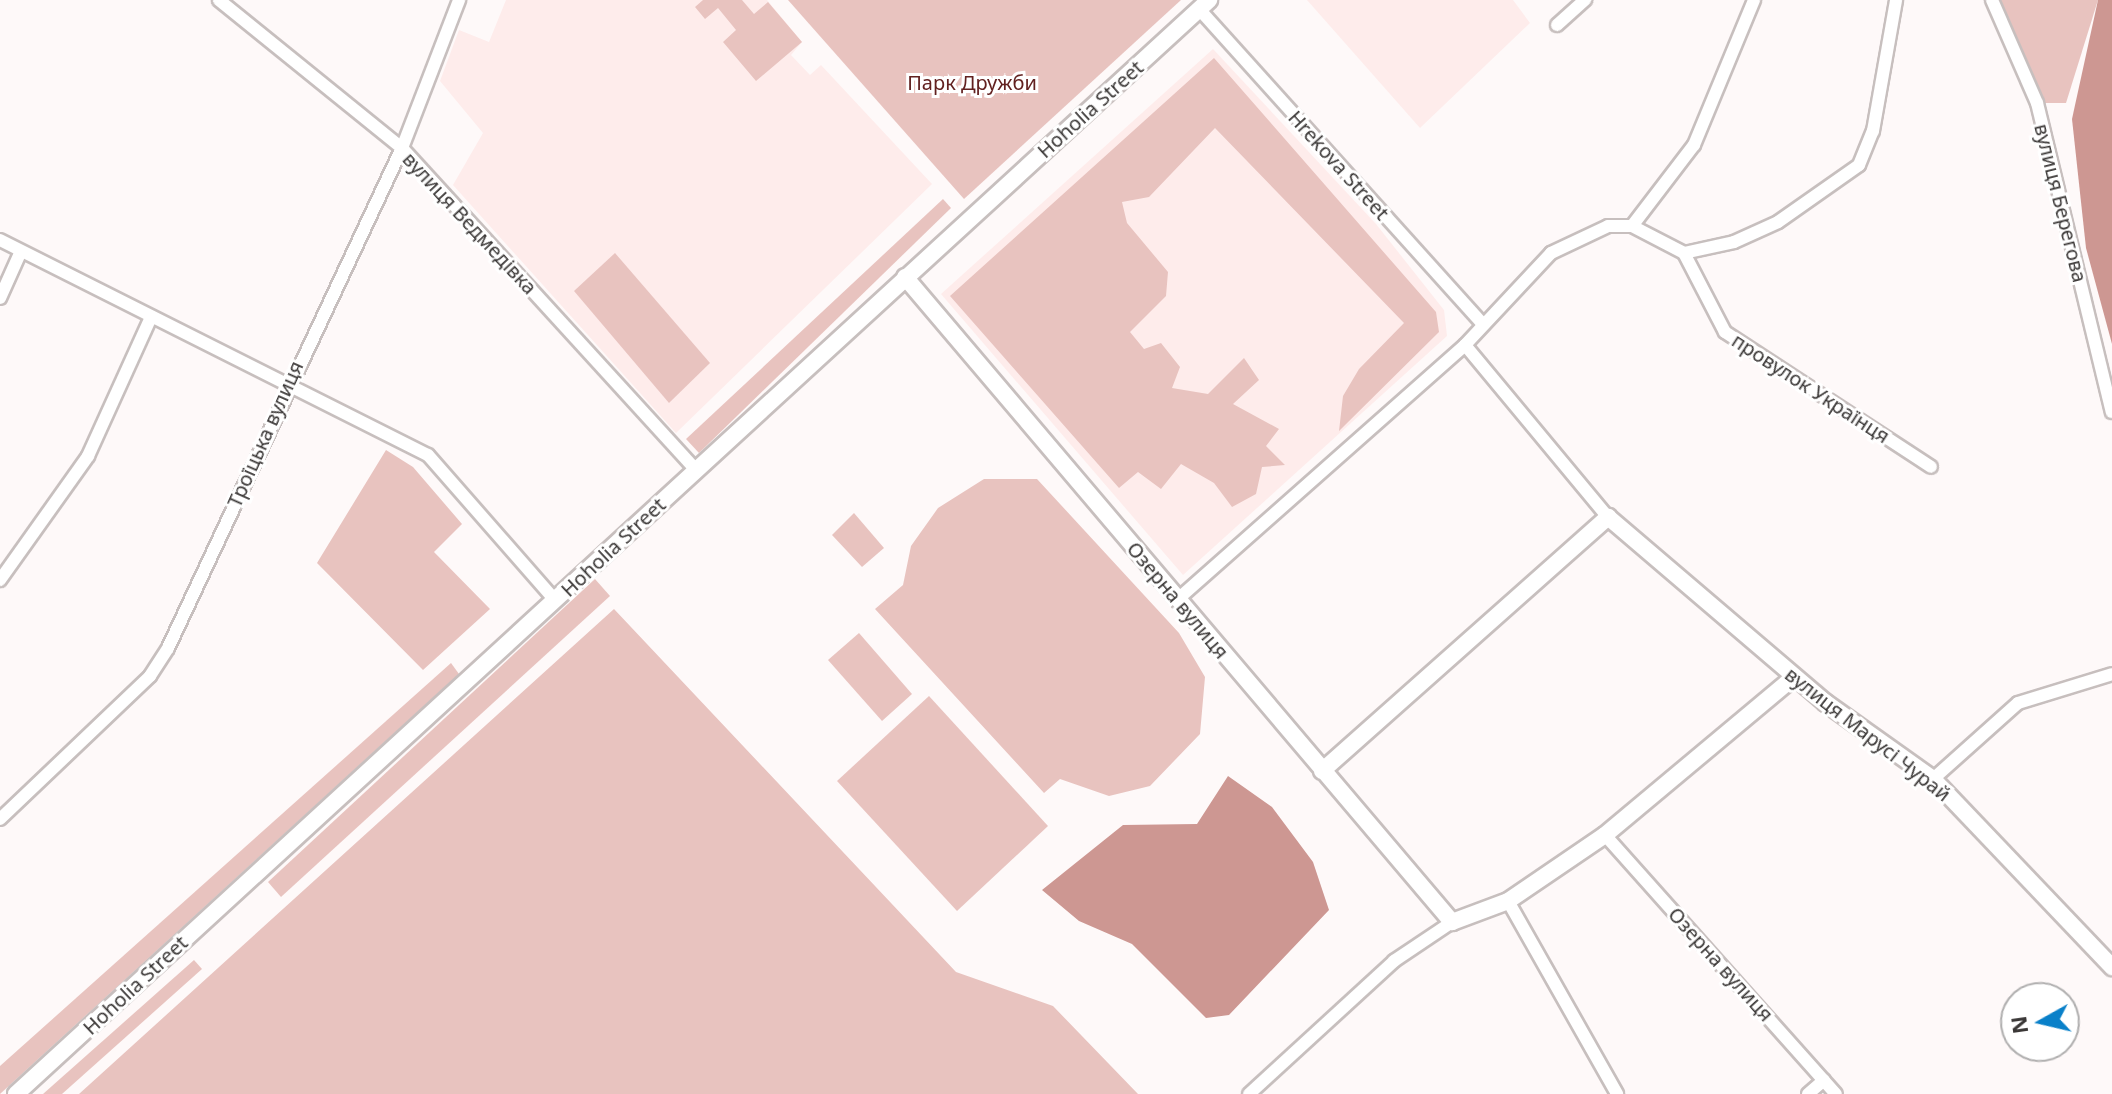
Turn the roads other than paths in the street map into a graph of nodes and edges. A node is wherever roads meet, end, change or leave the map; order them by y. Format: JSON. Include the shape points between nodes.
{"nodes":[{"id":1,"x":219,"y":0,"type":"edge"},
{"id":2,"x":459,"y":0,"type":"edge"},
{"id":3,"x":1585,"y":0,"type":"edge"},
{"id":4,"x":1754,"y":0,"type":"edge"},
{"id":5,"x":1896,"y":0,"type":"edge"},
{"id":6,"x":1992,"y":0,"type":"edge"},
{"id":7,"x":234,"y":4,"type":"edge"},
{"id":8,"x":1204,"y":4,"type":"edge"},
{"id":9,"x":1557,"y":25,"type":"dead end"},
{"id":10,"x":402,"y":148,"type":"junction"},
{"id":11,"x":1632,"y":226,"type":"junction"},
{"id":12,"x":0,"y":240,"type":"edge"},
{"id":13,"x":21,"y":251,"type":"junction"},
{"id":14,"x":1684,"y":253,"type":"junction"},
{"id":15,"x":905,"y":277,"type":"junction"},
{"id":16,"x":0,"y":298,"type":"edge"},
{"id":17,"x":151,"y":317,"type":"junction"},
{"id":18,"x":1480,"y":321,"type":"junction"},
{"id":19,"x":1465,"y":345,"type":"junction"},
{"id":20,"x":286,"y":386,"type":"junction"},
{"id":21,"x":2112,"y":412,"type":"edge"},
{"id":22,"x":1931,"y":467,"type":"dead end"},
{"id":23,"x":696,"y":470,"type":"junction"},
{"id":24,"x":1608,"y":517,"type":"junction"},
{"id":25,"x":1,"y":576,"type":"edge"},
{"id":26,"x":1178,"y":599,"type":"junction"},
{"id":27,"x":555,"y":600,"type":"junction"},
{"id":28,"x":2112,"y":674,"type":"edge"},
{"id":29,"x":1794,"y":677,"type":"junction"},
{"id":30,"x":1322,"y":771,"type":"junction"},
{"id":31,"x":1933,"y":779,"type":"junction"},
{"id":32,"x":0,"y":819,"type":"edge"},
{"id":33,"x":1605,"y":835,"type":"junction"},
{"id":34,"x":1508,"y":901,"type":"junction"},
{"id":35,"x":1452,"y":922,"type":"junction"},
{"id":36,"x":2112,"y":967,"type":"edge"},
{"id":37,"x":1824,"y":1080,"type":"junction"},
{"id":38,"x":16,"y":1094,"type":"edge"},
{"id":39,"x":1249,"y":1094,"type":"edge"},
{"id":40,"x":1617,"y":1094,"type":"edge"},
{"id":41,"x":1808,"y":1094,"type":"edge"},
{"id":42,"x":1836,"y":1094,"type":"edge"}],
"edges":[{"from":1,"to":7,"type":"street","name":"вулиця Ведмедівка"},
{"from":2,"to":10,"type":"street","name":"Троїцька вулиця"},
{"from":3,"to":9,"type":"street"},
{"from":4,"to":11,"type":"street","via":[[1694,145]]},
{"from":5,"to":14,"type":"street","via":[[1873,131],[1859,165],[1778,222],[1734,242]]},
{"from":6,"to":21,"type":"street","name":"вулиця Берегова","via":[[2037,103]]},
{"from":7,"to":10,"type":"street","name":"вулиця Ведмедівка"},
{"from":8,"to":15,"type":"street","name":"Hoholia Street"},
{"from":8,"to":18,"type":"street","name":"Hrekova Street"},
{"from":10,"to":20,"type":"street","name":"Троїцька вулиця"},
{"from":10,"to":23,"type":"street","name":"вулиця Ведмедівка"},
{"from":11,"to":14,"type":"street"},
{"from":11,"to":18,"type":"street","via":[[1608,226],[1551,253]]},
{"from":12,"to":13,"type":"street"},
{"from":13,"to":16,"type":"street"},
{"from":13,"to":17,"type":"street"},
{"from":14,"to":22,"type":"street","name":"провулок Українця","via":[[1725,332]]},
{"from":15,"to":23,"type":"street","name":"Hoholia Street"},
{"from":15,"to":26,"type":"street","name":"Озерна вулиця"},
{"from":17,"to":20,"type":"street"},
{"from":17,"to":25,"type":"street","via":[[88,456]]},
{"from":18,"to":19,"type":"street"},
{"from":19,"to":24,"type":"street","name":"вулиця Марусі Чурай"},
{"from":19,"to":26,"type":"street"},
{"from":20,"to":27,"type":"street","via":[[428,455]]},
{"from":20,"to":32,"type":"street","name":"Троїцька вулиця","via":[[150,676]]},
{"from":23,"to":27,"type":"street","name":"Hoholia Street"},
{"from":24,"to":29,"type":"street","name":"вулиця Марусі Чурай"},
{"from":24,"to":30,"type":"street"},
{"from":26,"to":30,"type":"street","name":"Озерна вулиця"},
{"from":27,"to":38,"type":"street","name":"Hoholia Street"},
{"from":28,"to":31,"type":"street","via":[[2018,703]]},
{"from":29,"to":31,"type":"street","name":"вулиця Марусі Чурай"},
{"from":29,"to":33,"type":"street"},
{"from":30,"to":35,"type":"street","name":"Озерна вулиця"},
{"from":31,"to":36,"type":"street","name":"вулиця Марусі Чурай"},
{"from":33,"to":34,"type":"street"},
{"from":33,"to":37,"type":"street","name":"Озерна вулиця"},
{"from":34,"to":35,"type":"street"},
{"from":34,"to":40,"type":"street"},
{"from":35,"to":39,"type":"street","via":[[1394,961]]},
{"from":37,"to":41,"type":"street"},
{"from":37,"to":42,"type":"street","name":"Озерна вулиця"}]}
